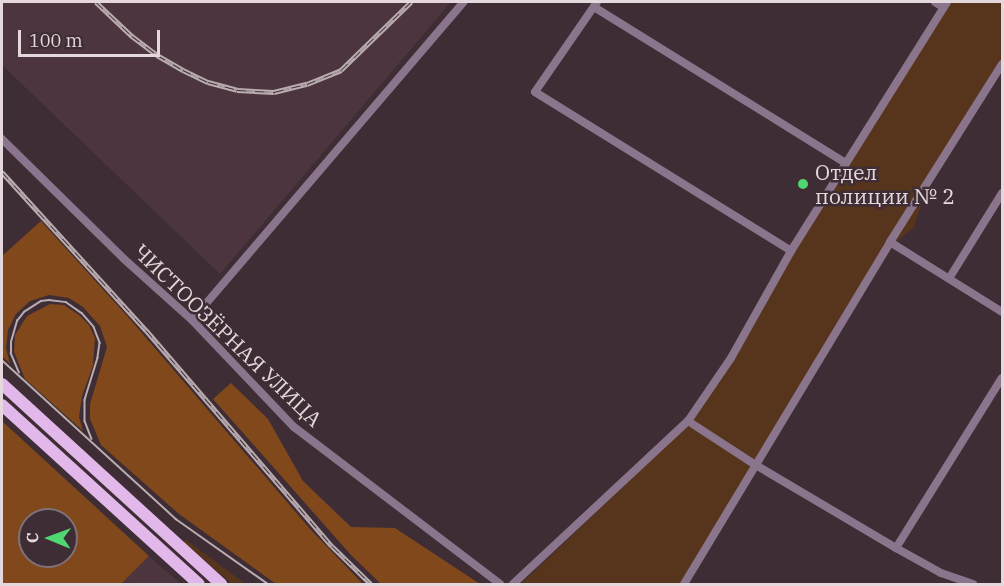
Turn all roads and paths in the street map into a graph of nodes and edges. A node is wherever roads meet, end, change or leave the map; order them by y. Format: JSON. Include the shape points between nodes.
{"nodes":[{"id":1,"x":464,"y":2,"type":"edge"},
{"id":2,"x":935,"y":2,"type":"edge"},
{"id":3,"x":596,"y":4,"type":"edge"},
{"id":4,"x":945,"y":4,"type":"edge"},
{"id":5,"x":1002,"y":64,"type":"edge"},
{"id":6,"x":2,"y":139,"type":"edge"},
{"id":7,"x":846,"y":163,"type":"junction"},
{"id":8,"x":1002,"y":194,"type":"edge"},
{"id":9,"x":890,"y":242,"type":"junction"},
{"id":10,"x":791,"y":250,"type":"junction"},
{"id":11,"x":950,"y":277,"type":"junction"},
{"id":12,"x":1002,"y":312,"type":"edge"},
{"id":13,"x":192,"y":320,"type":"junction"},
{"id":14,"x":1002,"y":378,"type":"edge"},
{"id":15,"x":2,"y":384,"type":"edge"},
{"id":16,"x":2,"y":405,"type":"edge"},
{"id":17,"x":688,"y":421,"type":"junction"},
{"id":18,"x":754,"y":464,"type":"junction"},
{"id":19,"x":896,"y":548,"type":"junction"},
{"id":20,"x":199,"y":585,"type":"edge"},
{"id":21,"x":221,"y":585,"type":"edge"},
{"id":22,"x":500,"y":585,"type":"edge"},
{"id":23,"x":513,"y":585,"type":"edge"},
{"id":24,"x":684,"y":585,"type":"edge"},
{"id":25,"x":973,"y":585,"type":"edge"}],
"edges":[{"from":1,"to":13,"type":"street"},
{"from":2,"to":4,"type":"street"},
{"from":3,"to":7,"type":"street"},
{"from":3,"to":10,"type":"street","via":[[536,92]]},
{"from":4,"to":7,"type":"street"},
{"from":5,"to":9,"type":"street"},
{"from":6,"to":13,"type":"street","name":"ЧИСТООЗЁРНАЯ УЛИЦА"},
{"from":7,"to":10,"type":"street"},
{"from":8,"to":11,"type":"street"},
{"from":9,"to":11,"type":"street"},
{"from":9,"to":18,"type":"street"},
{"from":10,"to":17,"type":"street","via":[[731,358]]},
{"from":11,"to":12,"type":"street"},
{"from":13,"to":22,"type":"street","name":"ЧИСТООЗЁРНАЯ УЛИЦА","via":[[294,427]]},
{"from":14,"to":19,"type":"street"},
{"from":15,"to":21,"type":"main road"},
{"from":16,"to":20,"type":"main road"},
{"from":17,"to":18,"type":"street"},
{"from":17,"to":23,"type":"street"},
{"from":18,"to":19,"type":"street"},
{"from":18,"to":24,"type":"street"},
{"from":19,"to":25,"type":"street","via":[[941,573]]}]}
